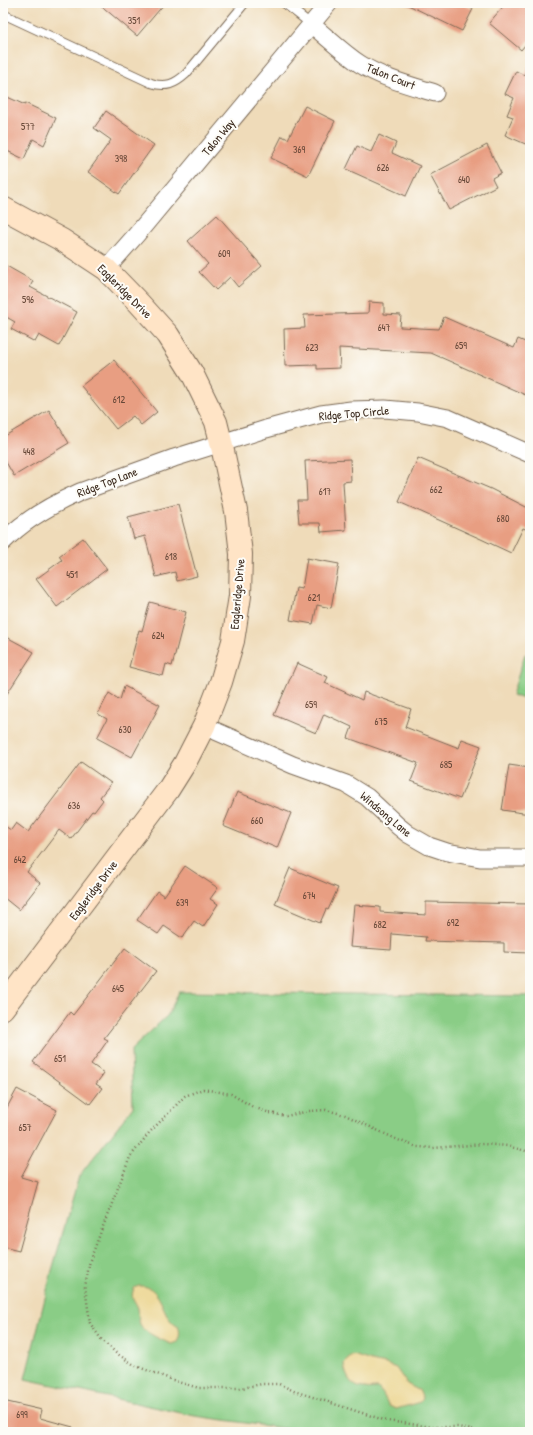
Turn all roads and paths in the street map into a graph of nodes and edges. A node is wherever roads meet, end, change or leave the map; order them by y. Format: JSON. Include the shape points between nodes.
{"nodes":[{"id":1,"x":245,"y":3,"type":"edge"},
{"id":2,"x":284,"y":3,"type":"edge"},
{"id":3,"x":329,"y":3,"type":"edge"},
{"id":4,"x":3,"y":14,"type":"edge"},
{"id":5,"x":312,"y":25,"type":"junction"},
{"id":6,"x":435,"y":92,"type":"dead end"},
{"id":7,"x":3,"y":208,"type":"edge"},
{"id":8,"x":106,"y":268,"type":"junction"},
{"id":9,"x":221,"y":442,"type":"junction"},
{"id":10,"x":530,"y":454,"type":"edge"},
{"id":11,"x":3,"y":542,"type":"edge"},
{"id":12,"x":204,"y":726,"type":"junction"},
{"id":13,"x":530,"y":858,"type":"edge"},
{"id":14,"x":3,"y":1008,"type":"edge"},
{"id":15,"x":530,"y":1152,"type":"edge"},
{"id":16,"x":481,"y":1432,"type":"edge"}],
"edges":[{"from":1,"to":4,"type":"lane","via":[[186,74],[176,83],[164,86],[151,83]]},
{"from":2,"to":5,"type":"lane"},
{"from":3,"to":5,"type":"street","name":"Talon Way"},
{"from":5,"to":6,"type":"street","name":"Talon Court","via":[[346,54],[374,72]]},
{"from":5,"to":8,"type":"street","name":"Talon Way"},
{"from":7,"to":8,"type":"main road","name":"Eagleridge Drive","via":[[62,240]]},
{"from":8,"to":9,"type":"main road","name":"Eagleridge Drive","via":[[168,335],[192,373],[216,422]]},
{"from":9,"to":10,"type":"street","name":"Ridge Top Circle","via":[[321,414],[385,409],[448,418]]},
{"from":9,"to":11,"type":"street","name":"Ridge Top Lane","via":[[64,499]]},
{"from":9,"to":12,"type":"main road","name":"Eagleridge Drive","via":[[236,511],[241,554],[240,596],[233,641]]},
{"from":12,"to":13,"type":"street","name":"Windsong Lane","via":[[293,765],[346,784],[367,797],[408,834],[429,846],[480,858]]},
{"from":12,"to":14,"type":"main road","name":"Eagleridge Drive","via":[[168,790]]},
{"from":15,"to":16,"type":"path","via":[[507,1146],[483,1144],[417,1147],[345,1115],[326,1110],[286,1116],[253,1107],[231,1094],[203,1089],[180,1100],[130,1158],[90,1260],[85,1287],[90,1323],[100,1339],[136,1366],[178,1382],[199,1388],[242,1388],[279,1384],[387,1420],[433,1427],[458,1427]]}]}
